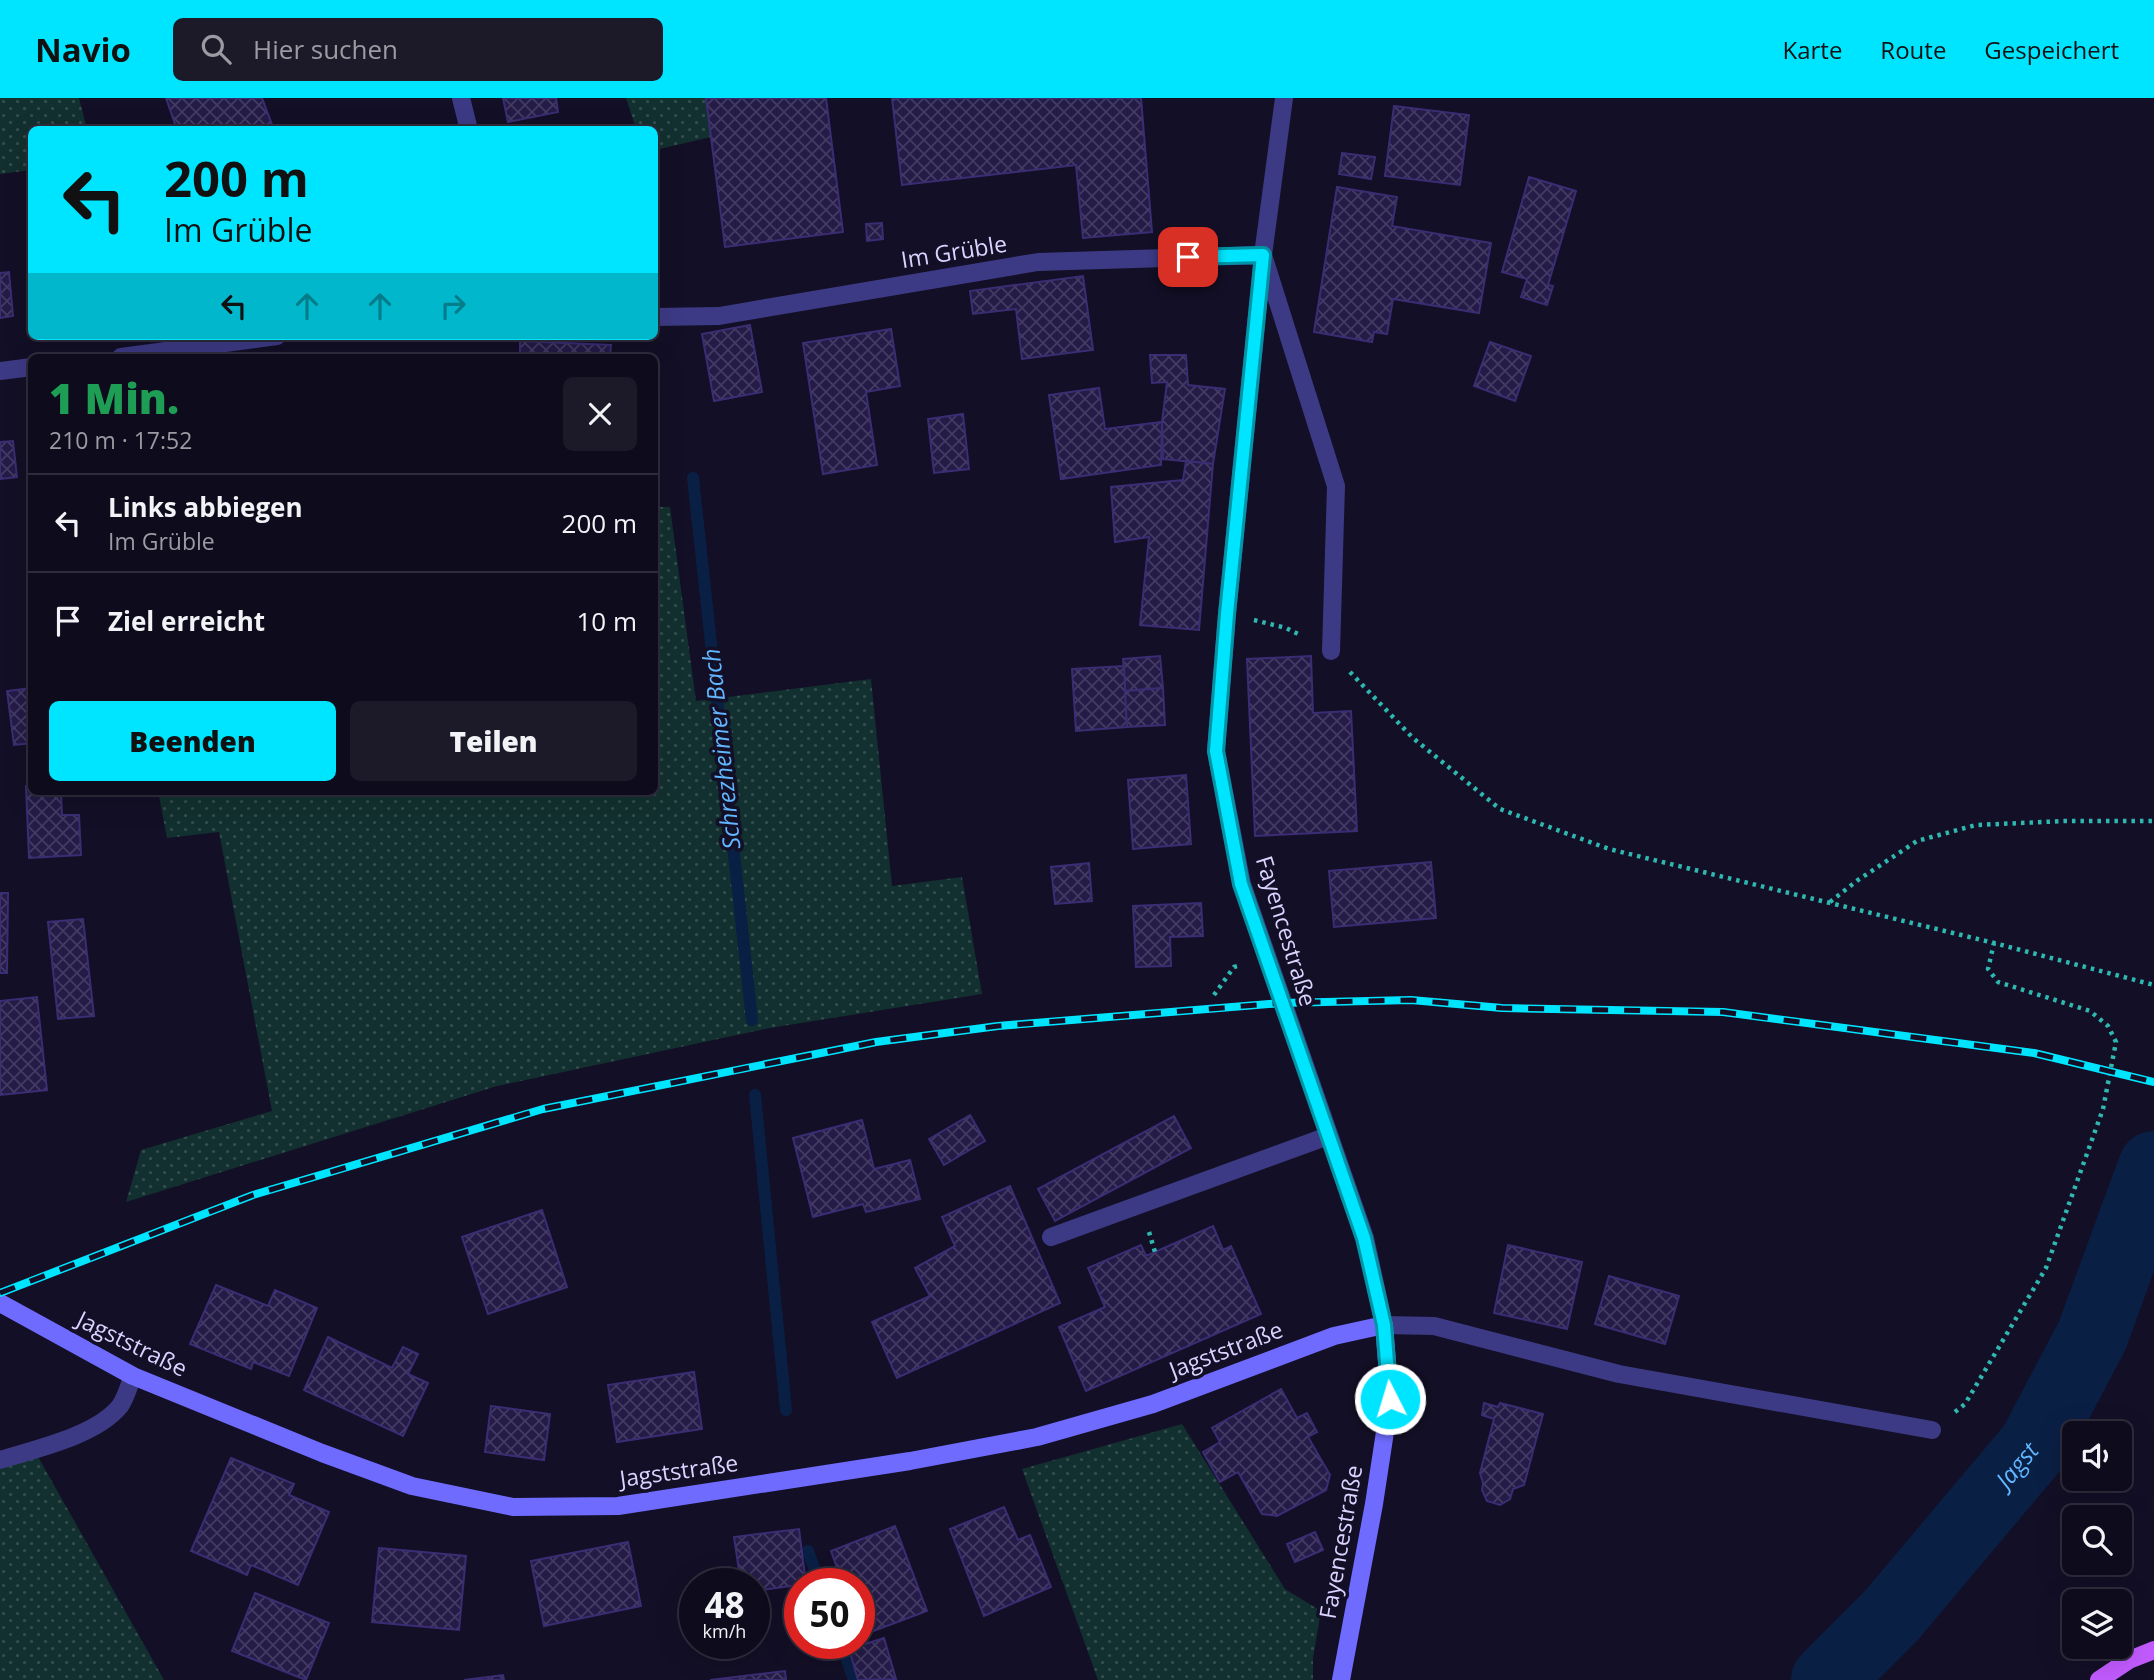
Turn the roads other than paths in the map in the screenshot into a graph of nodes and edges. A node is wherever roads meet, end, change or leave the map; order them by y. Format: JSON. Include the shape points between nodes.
{"nodes":[{"id":1,"x":461,"y":98,"type":"edge"},
{"id":2,"x":1284,"y":98,"type":"edge"},
{"id":3,"x":467,"y":126,"type":"edge"},
{"id":4,"x":1263,"y":255,"type":"junction"},
{"id":5,"x":658,"y":317,"type":"edge"},
{"id":6,"x":247,"y":340,"type":"edge"},
{"id":7,"x":143,"y":354,"type":"edge"},
{"id":8,"x":28,"y":368,"type":"edge"},
{"id":9,"x":0,"y":371,"type":"edge"},
{"id":10,"x":1331,"y":651,"type":"road end"},
{"id":11,"x":1328,"y":1136,"type":"junction"},
{"id":12,"x":1051,"y":1237,"type":"dead end"},
{"id":13,"x":0,"y":1303,"type":"edge"},
{"id":14,"x":1384,"y":1325,"type":"junction"},
{"id":15,"x":134,"y":1376,"type":"junction"},
{"id":16,"x":1932,"y":1430,"type":"road end"},
{"id":17,"x":0,"y":1460,"type":"edge"},
{"id":18,"x":2154,"y":1650,"type":"edge"},
{"id":19,"x":1341,"y":1680,"type":"edge"},
{"id":20,"x":2099,"y":1680,"type":"edge"}],
"edges":[{"from":1,"to":3,"type":"street"},
{"from":2,"to":4,"type":"street","name":"Fayencestraße"},
{"from":4,"to":5,"type":"street","name":"Im Grüble","via":[[1038,262],[719,316]]},
{"from":4,"to":10,"type":"street","via":[[1336,486]]},
{"from":4,"to":11,"type":"street","name":"Fayencestraße","via":[[1216,751],[1241,884]]},
{"from":6,"to":7,"type":"street"},
{"from":8,"to":9,"type":"street"},
{"from":11,"to":12,"type":"street"},
{"from":11,"to":14,"type":"street","name":"Fayencestraße","via":[[1364,1238]]},
{"from":13,"to":15,"type":"main road","name":"Jagststraße"},
{"from":14,"to":15,"type":"main road","name":"Jagststraße","via":[[1334,1336],[1153,1404],[1037,1437],[618,1506],[513,1507],[412,1486]]},
{"from":14,"to":16,"type":"street","via":[[1434,1326],[1619,1374]]},
{"from":14,"to":19,"type":"main road","name":"Fayencestraße","via":[[1390,1399]]},
{"from":15,"to":17,"type":"street","via":[[120,1406],[99,1422],[66,1440]]},
{"from":18,"to":20,"type":"main road"}]}
